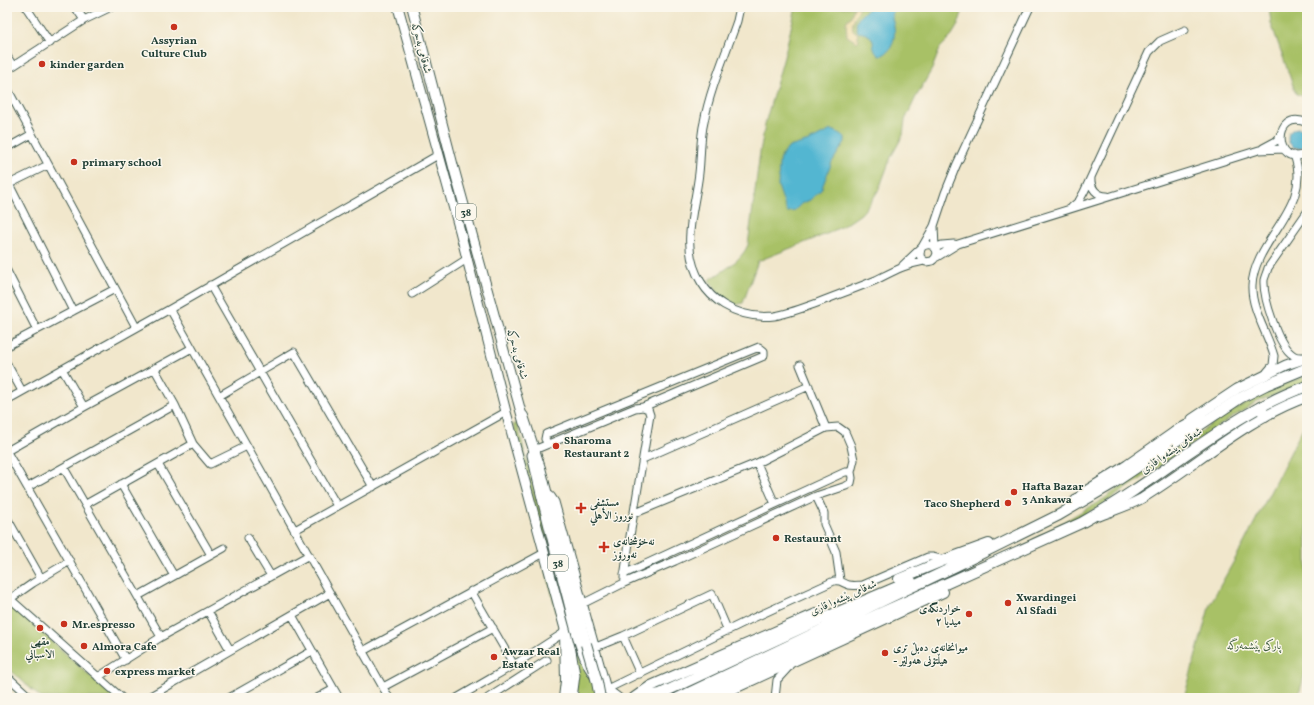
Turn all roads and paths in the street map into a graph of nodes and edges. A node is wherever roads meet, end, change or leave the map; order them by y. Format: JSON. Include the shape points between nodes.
{"nodes":[{"id":1,"x":26,"y":7,"type":"edge"},
{"id":2,"x":75,"y":7,"type":"edge"},
{"id":3,"x":111,"y":7,"type":"edge"},
{"id":4,"x":398,"y":7,"type":"edge"},
{"id":5,"x":412,"y":7,"type":"edge"},
{"id":6,"x":740,"y":7,"type":"edge"},
{"id":7,"x":1030,"y":7,"type":"edge"},
{"id":8,"x":84,"y":20,"type":"junction"},
{"id":9,"x":1185,"y":30,"type":"dead end"},
{"id":10,"x":50,"y":43,"type":"junction"},
{"id":11,"x":7,"y":56,"type":"edge"},
{"id":12,"x":10,"y":68,"type":"edge"},
{"id":13,"x":7,"y":88,"type":"edge"},
{"id":14,"x":1307,"y":123,"type":"edge"},
{"id":15,"x":32,"y":134,"type":"junction"},
{"id":16,"x":1280,"y":137,"type":"junction"},
{"id":17,"x":7,"y":148,"type":"edge"},
{"id":18,"x":1284,"y":149,"type":"junction"},
{"id":19,"x":1259,"y":150,"type":"junction"},
{"id":20,"x":1307,"y":153,"type":"edge"},
{"id":21,"x":438,"y":155,"type":"junction"},
{"id":22,"x":1294,"y":155,"type":"junction"},
{"id":23,"x":48,"y":165,"type":"junction"},
{"id":24,"x":1092,"y":174,"type":"junction"},
{"id":25,"x":8,"y":182,"type":"edge"},
{"id":26,"x":1114,"y":195,"type":"junction"},
{"id":27,"x":1065,"y":211,"type":"junction"},
{"id":28,"x":1307,"y":212,"type":"edge"},
{"id":29,"x":934,"y":226,"type":"junction"},
{"id":30,"x":958,"y":244,"type":"junction"},
{"id":31,"x":922,"y":247,"type":"junction"},
{"id":32,"x":935,"y":248,"type":"junction"},
{"id":33,"x":937,"y":257,"type":"junction"},
{"id":34,"x":467,"y":260,"type":"junction"},
{"id":35,"x":924,"y":261,"type":"junction"},
{"id":36,"x":900,"y":268,"type":"junction"},
{"id":37,"x":7,"y":271,"type":"edge"},
{"id":38,"x":210,"y":285,"type":"junction"},
{"id":39,"x":115,"y":289,"type":"junction"},
{"id":40,"x":412,"y":294,"type":"dead end"},
{"id":41,"x":170,"y":309,"type":"junction"},
{"id":42,"x":73,"y":311,"type":"junction"},
{"id":43,"x":1273,"y":320,"type":"junction"},
{"id":44,"x":1262,"y":324,"type":"junction"},
{"id":45,"x":136,"y":327,"type":"junction"},
{"id":46,"x":37,"y":330,"type":"junction"},
{"id":47,"x":7,"y":346,"type":"edge"},
{"id":48,"x":192,"y":348,"type":"junction"},
{"id":49,"x":1307,"y":357,"type":"edge"},
{"id":50,"x":7,"y":364,"type":"edge"},
{"id":51,"x":800,"y":365,"type":"dead end"},
{"id":52,"x":154,"y":368,"type":"junction"},
{"id":53,"x":1307,"y":368,"type":"edge"},
{"id":54,"x":62,"y":369,"type":"junction"},
{"id":55,"x":259,"y":372,"type":"junction"},
{"id":56,"x":1261,"y":377,"type":"junction"},
{"id":57,"x":809,"y":386,"type":"junction"},
{"id":58,"x":1307,"y":386,"type":"edge"},
{"id":59,"x":22,"y":391,"type":"junction"},
{"id":60,"x":219,"y":396,"type":"junction"},
{"id":61,"x":1307,"y":397,"type":"edge"},
{"id":62,"x":1240,"y":398,"type":"junction"},
{"id":63,"x":7,"y":400,"type":"edge"},
{"id":64,"x":175,"y":405,"type":"junction"},
{"id":65,"x":643,"y":406,"type":"junction"},
{"id":66,"x":84,"y":407,"type":"junction"},
{"id":67,"x":506,"y":412,"type":"junction"},
{"id":68,"x":1262,"y":412,"type":"junction"},
{"id":69,"x":523,"y":416,"type":"junction"},
{"id":70,"x":826,"y":428,"type":"junction"},
{"id":71,"x":1175,"y":432,"type":"junction"},
{"id":72,"x":1167,"y":442,"type":"junction"},
{"id":73,"x":193,"y":444,"type":"junction"},
{"id":74,"x":548,"y":444,"type":"junction"},
{"id":75,"x":247,"y":446,"type":"junction"},
{"id":76,"x":534,"y":450,"type":"junction"},
{"id":77,"x":7,"y":452,"type":"edge"},
{"id":78,"x":643,"y":459,"type":"junction"},
{"id":79,"x":757,"y":463,"type":"junction"},
{"id":80,"x":158,"y":464,"type":"junction"},
{"id":81,"x":64,"y":468,"type":"junction"},
{"id":82,"x":851,"y":472,"type":"junction"},
{"id":83,"x":121,"y":484,"type":"junction"},
{"id":84,"x":28,"y":487,"type":"junction"},
{"id":85,"x":373,"y":487,"type":"junction"},
{"id":86,"x":547,"y":494,"type":"junction"},
{"id":87,"x":816,"y":496,"type":"junction"},
{"id":88,"x":86,"y":504,"type":"junction"},
{"id":89,"x":775,"y":504,"type":"junction"},
{"id":90,"x":337,"y":506,"type":"junction"},
{"id":91,"x":633,"y":514,"type":"junction"},
{"id":92,"x":1057,"y":516,"type":"junction"},
{"id":93,"x":7,"y":518,"type":"edge"},
{"id":94,"x":295,"y":530,"type":"junction"},
{"id":95,"x":1051,"y":537,"type":"junction"},
{"id":96,"x":248,"y":538,"type":"dead end"},
{"id":97,"x":1002,"y":540,"type":"junction"},
{"id":98,"x":224,"y":548,"type":"dead end"},
{"id":99,"x":544,"y":553,"type":"junction"},
{"id":100,"x":309,"y":555,"type":"junction"},
{"id":101,"x":211,"y":556,"type":"junction"},
{"id":102,"x":945,"y":560,"type":"junction"},
{"id":103,"x":70,"y":562,"type":"junction"},
{"id":104,"x":624,"y":574,"type":"junction"},
{"id":105,"x":174,"y":576,"type":"junction"},
{"id":106,"x":271,"y":576,"type":"junction"},
{"id":107,"x":41,"y":578,"type":"junction"},
{"id":108,"x":840,"y":580,"type":"junction"},
{"id":109,"x":624,"y":583,"type":"junction"},
{"id":110,"x":472,"y":591,"type":"junction"},
{"id":111,"x":330,"y":593,"type":"junction"},
{"id":112,"x":138,"y":596,"type":"junction"},
{"id":113,"x":9,"y":597,"type":"edge"},
{"id":114,"x":584,"y":603,"type":"junction"},
{"id":115,"x":208,"y":611,"type":"junction"},
{"id":116,"x":292,"y":615,"type":"junction"},
{"id":117,"x":493,"y":628,"type":"junction"},
{"id":118,"x":728,"y":631,"type":"junction"},
{"id":119,"x":565,"y":632,"type":"junction"},
{"id":120,"x":623,"y":636,"type":"junction"},
{"id":121,"x":161,"y":637,"type":"junction"},
{"id":122,"x":591,"y":646,"type":"junction"},
{"id":123,"x":230,"y":650,"type":"junction"},
{"id":124,"x":312,"y":651,"type":"junction"},
{"id":125,"x":363,"y":651,"type":"junction"},
{"id":126,"x":126,"y":660,"type":"junction"},
{"id":127,"x":547,"y":660,"type":"dead end"},
{"id":128,"x":791,"y":663,"type":"junction"},
{"id":129,"x":514,"y":665,"type":"junction"},
{"id":130,"x":640,"y":674,"type":"junction"},
{"id":131,"x":7,"y":676,"type":"edge"},
{"id":132,"x":98,"y":677,"type":"junction"},
{"id":133,"x":383,"y":688,"type":"junction"},
{"id":134,"x":334,"y":689,"type":"junction"},
{"id":135,"x":607,"y":689,"type":"junction"},
{"id":136,"x":665,"y":692,"type":"junction"},
{"id":137,"x":31,"y":698,"type":"edge"},
{"id":138,"x":122,"y":698,"type":"edge"},
{"id":139,"x":148,"y":698,"type":"edge"},
{"id":140,"x":228,"y":698,"type":"edge"},
{"id":141,"x":317,"y":698,"type":"edge"},
{"id":142,"x":339,"y":698,"type":"edge"},
{"id":143,"x":390,"y":698,"type":"edge"},
{"id":144,"x":457,"y":698,"type":"edge"},
{"id":145,"x":488,"y":698,"type":"edge"},
{"id":146,"x":564,"y":698,"type":"edge"},
{"id":147,"x":572,"y":698,"type":"edge"},
{"id":148,"x":600,"y":698,"type":"edge"},
{"id":149,"x":618,"y":698,"type":"edge"},
{"id":150,"x":634,"y":698,"type":"edge"},
{"id":151,"x":641,"y":698,"type":"edge"},
{"id":152,"x":656,"y":698,"type":"edge"},
{"id":153,"x":678,"y":698,"type":"edge"},
{"id":154,"x":696,"y":698,"type":"edge"},
{"id":155,"x":713,"y":698,"type":"edge"},
{"id":156,"x":775,"y":698,"type":"edge"}],
"edges":[{"from":1,"to":10,"type":"street"},
{"from":2,"to":8,"type":"street"},
{"from":3,"to":8,"type":"street"},
{"from":4,"to":21,"type":"main road","name":"شەقامی بەحرکە","number":"38"},
{"from":5,"to":69,"type":"main road","name":"شەقامی بەحرکە","number":"38"},
{"from":6,"to":36,"type":"street","via":[[706,110],[690,226],[691,261],[706,290],[713,298],[739,313],[769,316],[798,310]]},
{"from":7,"to":29,"type":"street","via":[[956,166]]},
{"from":8,"to":10,"type":"street"},
{"from":9,"to":24,"type":"street","via":[[1160,41],[1149,52]]},
{"from":10,"to":12,"type":"street"},
{"from":11,"to":12,"type":"street"},
{"from":13,"to":15,"type":"street"},
{"from":14,"to":16,"type":"street","via":[[1289,123],[1284,127]]},
{"from":15,"to":17,"type":"street"},
{"from":15,"to":23,"type":"street"},
{"from":16,"to":18,"type":"street"},
{"from":16,"to":19,"type":"street"},
{"from":18,"to":19,"type":"street"},
{"from":18,"to":22,"type":"street"},
{"from":19,"to":26,"type":"street"},
{"from":20,"to":22,"type":"street"},
{"from":21,"to":34,"type":"main road","name":"شەقامی بەحرکە","number":"38"},
{"from":21,"to":38,"type":"street"},
{"from":22,"to":44,"type":"street","via":[[1304,180],[1301,198],[1257,265],[1254,275],[1253,295]]},
{"from":23,"to":25,"type":"street"},
{"from":23,"to":39,"type":"street"},
{"from":24,"to":26,"type":"street","via":[[1090,183],[1095,191],[1104,196]]},
{"from":24,"to":27,"type":"street","via":[[1080,201]]},
{"from":25,"to":42,"type":"street"},
{"from":26,"to":27,"type":"street"},
{"from":27,"to":30,"type":"street"},
{"from":28,"to":43,"type":"street","via":[[1268,268],[1264,278],[1266,299]]},
{"from":29,"to":31,"type":"street"},
{"from":29,"to":32,"type":"street"},
{"from":30,"to":32,"type":"street"},
{"from":30,"to":33,"type":"street"},
{"from":31,"to":32,"type":"street","via":[[928,245]]},
{"from":31,"to":35,"type":"street","via":[[920,255]]},
{"from":31,"to":36,"type":"street"},
{"from":32,"to":33,"type":"street"},
{"from":33,"to":35,"type":"street","via":[[930,262]]},
{"from":34,"to":40,"type":"street"},
{"from":34,"to":67,"type":"main road","name":"شەقامی بەحرکە","number":"38"},
{"from":35,"to":36,"type":"street"},
{"from":37,"to":46,"type":"street"},
{"from":38,"to":41,"type":"street"},
{"from":38,"to":55,"type":"street"},
{"from":39,"to":42,"type":"street"},
{"from":39,"to":45,"type":"street"},
{"from":41,"to":45,"type":"street"},
{"from":41,"to":48,"type":"street"},
{"from":42,"to":46,"type":"street"},
{"from":43,"to":44,"type":"street"},
{"from":43,"to":49,"type":"street","via":[[1282,343],[1289,352],[1295,356]]},
{"from":44,"to":56,"type":"street","via":[[1272,349],[1274,362],[1269,371]]},
{"from":45,"to":54,"type":"street"},
{"from":46,"to":47,"type":"street"},
{"from":48,"to":52,"type":"street"},
{"from":48,"to":60,"type":"street"},
{"from":49,"to":56,"type":"main road"},
{"from":50,"to":59,"type":"street"},
{"from":51,"to":57,"type":"street"},
{"from":52,"to":64,"type":"street"},
{"from":52,"to":66,"type":"street"},
{"from":53,"to":62,"type":"highway","name":"شەقامی پێشەوا قازی"},
{"from":54,"to":59,"type":"street"},
{"from":54,"to":66,"type":"street"},
{"from":55,"to":60,"type":"street"},
{"from":55,"to":85,"type":"street","via":[[294,352]]},
{"from":55,"to":90,"type":"street"},
{"from":56,"to":71,"type":"main road","via":[[1228,395]]},
{"from":57,"to":70,"type":"street"},
{"from":57,"to":78,"type":"street"},
{"from":58,"to":68,"type":"highway","name":"شەقامی پێشەوا قازی"},
{"from":59,"to":63,"type":"street"},
{"from":60,"to":75,"type":"street"},
{"from":61,"to":68,"type":"main road"},
{"from":62,"to":71,"type":"highway"},
{"from":62,"to":72,"type":"highway","name":"شەقامی پێشەوا قازی"},
{"from":64,"to":73,"type":"street"},
{"from":64,"to":81,"type":"street"},
{"from":65,"to":74,"type":"street"},
{"from":65,"to":74,"type":"street","via":[[764,356],[764,351],[759,347],[546,434]]},
{"from":65,"to":78,"type":"street","via":[[648,409],[650,415]]},
{"from":66,"to":77,"type":"street"},
{"from":67,"to":85,"type":"street"},
{"from":67,"to":99,"type":"main road","name":"شەقامی بەحرکە","number":"38"},
{"from":68,"to":95,"type":"highway","name":"شەقامی پێشەوا قازی","via":[[1233,422],[1108,508]]},
{"from":69,"to":76,"type":"highway"},
{"from":69,"to":135,"type":"main road","name":"شەقامی بەحرکە","number":"38","via":[[552,542],[584,655],[592,673]]},
{"from":70,"to":79,"type":"street"},
{"from":70,"to":82,"type":"street","via":[[838,427],[845,432],[854,460]]},
{"from":71,"to":72,"type":"main road"},
{"from":72,"to":92,"type":"highway","name":"شەقامی پێشەوا قازی","via":[[1112,484]]},
{"from":73,"to":75,"type":"street","via":[[210,464]]},
{"from":73,"to":80,"type":"street"},
{"from":74,"to":76,"type":"street"},
{"from":75,"to":94,"type":"street"},
{"from":76,"to":86,"type":"highway"},
{"from":77,"to":84,"type":"street"},
{"from":78,"to":91,"type":"street"},
{"from":79,"to":89,"type":"street"},
{"from":79,"to":91,"type":"street"},
{"from":80,"to":83,"type":"street"},
{"from":80,"to":101,"type":"street"},
{"from":81,"to":84,"type":"street"},
{"from":81,"to":88,"type":"street"},
{"from":82,"to":87,"type":"street","via":[[851,483]]},
{"from":82,"to":89,"type":"street","via":[[845,472]]},
{"from":83,"to":88,"type":"street"},
{"from":83,"to":105,"type":"street"},
{"from":84,"to":103,"type":"street"},
{"from":85,"to":90,"type":"street"},
{"from":86,"to":114,"type":"street","via":[[555,502]]},
{"from":86,"to":122,"type":"highway"},
{"from":87,"to":108,"type":"street","via":[[836,552]]},
{"from":87,"to":109,"type":"street"},
{"from":88,"to":112,"type":"street"},
{"from":89,"to":104,"type":"street"},
{"from":90,"to":94,"type":"street"},
{"from":91,"to":104,"type":"street"},
{"from":92,"to":97,"type":"highway","name":"شەقامی پێشەوا قازی"},
{"from":92,"to":153,"type":"highway","name":"شەقامی پێشەوا قازی"},
{"from":93,"to":107,"type":"street"},
{"from":94,"to":100,"type":"street"},
{"from":95,"to":128,"type":"highway","name":"شەقامی پێشەوا قازی","via":[[968,580]]},
{"from":95,"to":154,"type":"highway","name":"شەقامی پێشەوا قازی"},
{"from":96,"to":106,"type":"street"},
{"from":97,"to":102,"type":"highway"},
{"from":97,"to":136,"type":"highway","name":"شەقامی پێشەوا قازی","via":[[819,620]]},
{"from":98,"to":101,"type":"street"},
{"from":99,"to":110,"type":"street"},
{"from":99,"to":119,"type":"main road","name":"شەقامی بەحرکە","number":"38"},
{"from":100,"to":106,"type":"street"},
{"from":100,"to":111,"type":"street"},
{"from":101,"to":105,"type":"street"},
{"from":102,"to":108,"type":"street","via":[[928,557],[863,585],[848,585]]},
{"from":102,"to":150,"type":"highway","via":[[651,686]]},
{"from":103,"to":107,"type":"street"},
{"from":103,"to":126,"type":"street"},
{"from":104,"to":109,"type":"street"},
{"from":105,"to":112,"type":"street"},
{"from":106,"to":115,"type":"street"},
{"from":107,"to":113,"type":"street"},
{"from":108,"to":118,"type":"street"},
{"from":109,"to":114,"type":"street"},
{"from":110,"to":117,"type":"street"},
{"from":110,"to":125,"type":"street"},
{"from":111,"to":116,"type":"street"},
{"from":111,"to":125,"type":"street"},
{"from":112,"to":121,"type":"street"},
{"from":113,"to":132,"type":"street"},
{"from":114,"to":122,"type":"street"},
{"from":115,"to":121,"type":"street"},
{"from":115,"to":123,"type":"street"},
{"from":116,"to":123,"type":"street"},
{"from":116,"to":124,"type":"street"},
{"from":117,"to":129,"type":"street"},
{"from":117,"to":133,"type":"street"},
{"from":118,"to":120,"type":"street","via":[[712,594]]},
{"from":118,"to":130,"type":"street"},
{"from":119,"to":129,"type":"street"},
{"from":119,"to":146,"type":"highway"},
{"from":119,"to":147,"type":"main road","name":"شەقامی بەحرکە","number":"38","via":[[574,664]]},
{"from":120,"to":122,"type":"street"},
{"from":120,"to":130,"type":"street"},
{"from":121,"to":126,"type":"street"},
{"from":122,"to":135,"type":"street"},
{"from":122,"to":148,"type":"highway","bridge":true},
{"from":123,"to":139,"type":"street"},
{"from":124,"to":134,"type":"street"},
{"from":124,"to":140,"type":"street"},
{"from":125,"to":133,"type":"street"},
{"from":126,"to":132,"type":"street"},
{"from":127,"to":145,"type":"street"},
{"from":128,"to":155,"type":"highway","name":"شەقامی پێشەوا قازی"},
{"from":128,"to":156,"type":"street","via":[[777,680]]},
{"from":129,"to":144,"type":"street"},
{"from":130,"to":135,"type":"street"},
{"from":131,"to":137,"type":"street"},
{"from":132,"to":138,"type":"street"},
{"from":133,"to":143,"type":"street"},
{"from":134,"to":141,"type":"street"},
{"from":134,"to":142,"type":"street"},
{"from":135,"to":149,"type":"main road","name":"شەقامی بەحرکە","number":"38"},
{"from":136,"to":151,"type":"highway","name":"شەقامی پێشەوا قازی"},
{"from":136,"to":152,"type":"highway"}]}
